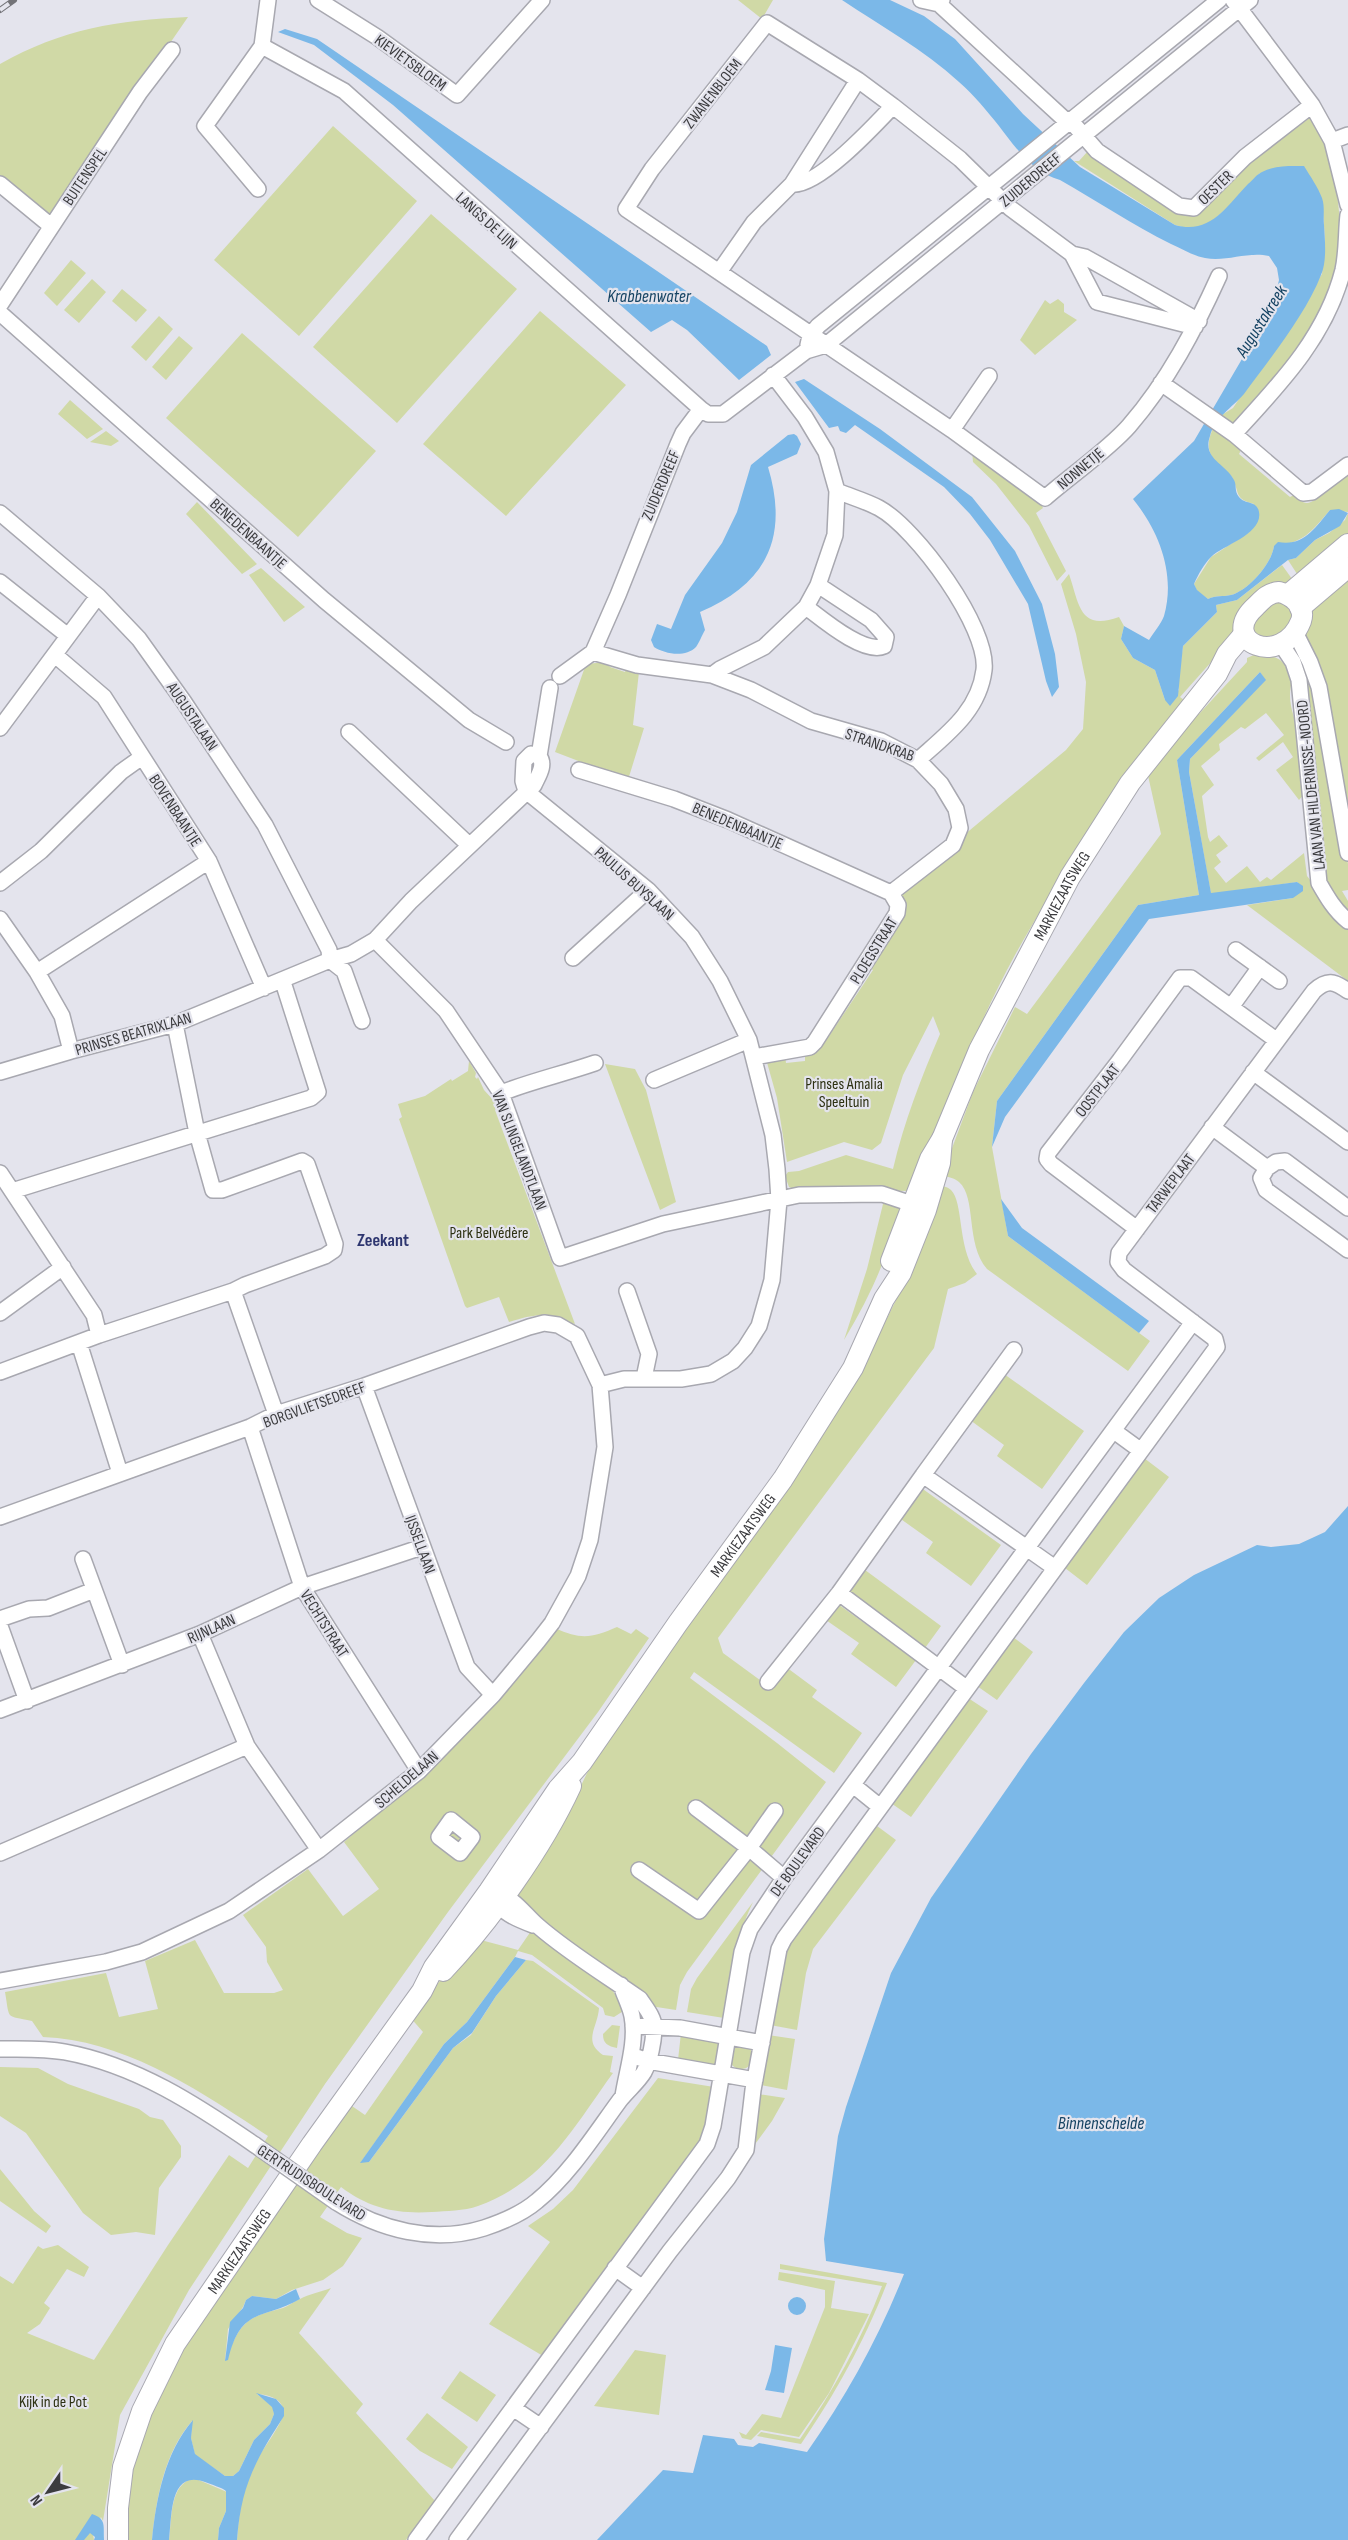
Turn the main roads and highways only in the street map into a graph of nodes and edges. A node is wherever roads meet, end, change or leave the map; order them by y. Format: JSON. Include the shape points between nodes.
{"nodes":[{"id":1,"x":1348,"y":544,"type":"edge"},
{"id":2,"x":1348,"y":567,"type":"edge"},
{"id":3,"x":1295,"y":601,"type":"junction"},
{"id":4,"x":1250,"y":640,"type":"junction"},
{"id":5,"x":118,"y":2540,"type":"edge"}],
"edges":[{"from":1,"to":3,"type":"main road"},
{"from":2,"to":3,"type":"main road"},
{"from":3,"to":4,"type":"main road","via":[[1273,593],[1267,596],[1245,616],[1242,624]]},
{"from":3,"to":4,"type":"main road","via":[[1301,621],[1288,638],[1275,648],[1264,649]]},
{"from":4,"to":5,"type":"main road","name":"MARKIEZAATSWEG","via":[[1227,654],[1216,675],[1130,783],[1070,878],[1000,1007],[930,1159],[919,1207],[888,1269],[884,1299],[853,1368],[783,1479],[582,1762],[558,1789],[496,1897],[434,1967],[422,1991],[175,2344],[142,2411],[123,2467]]}]}
